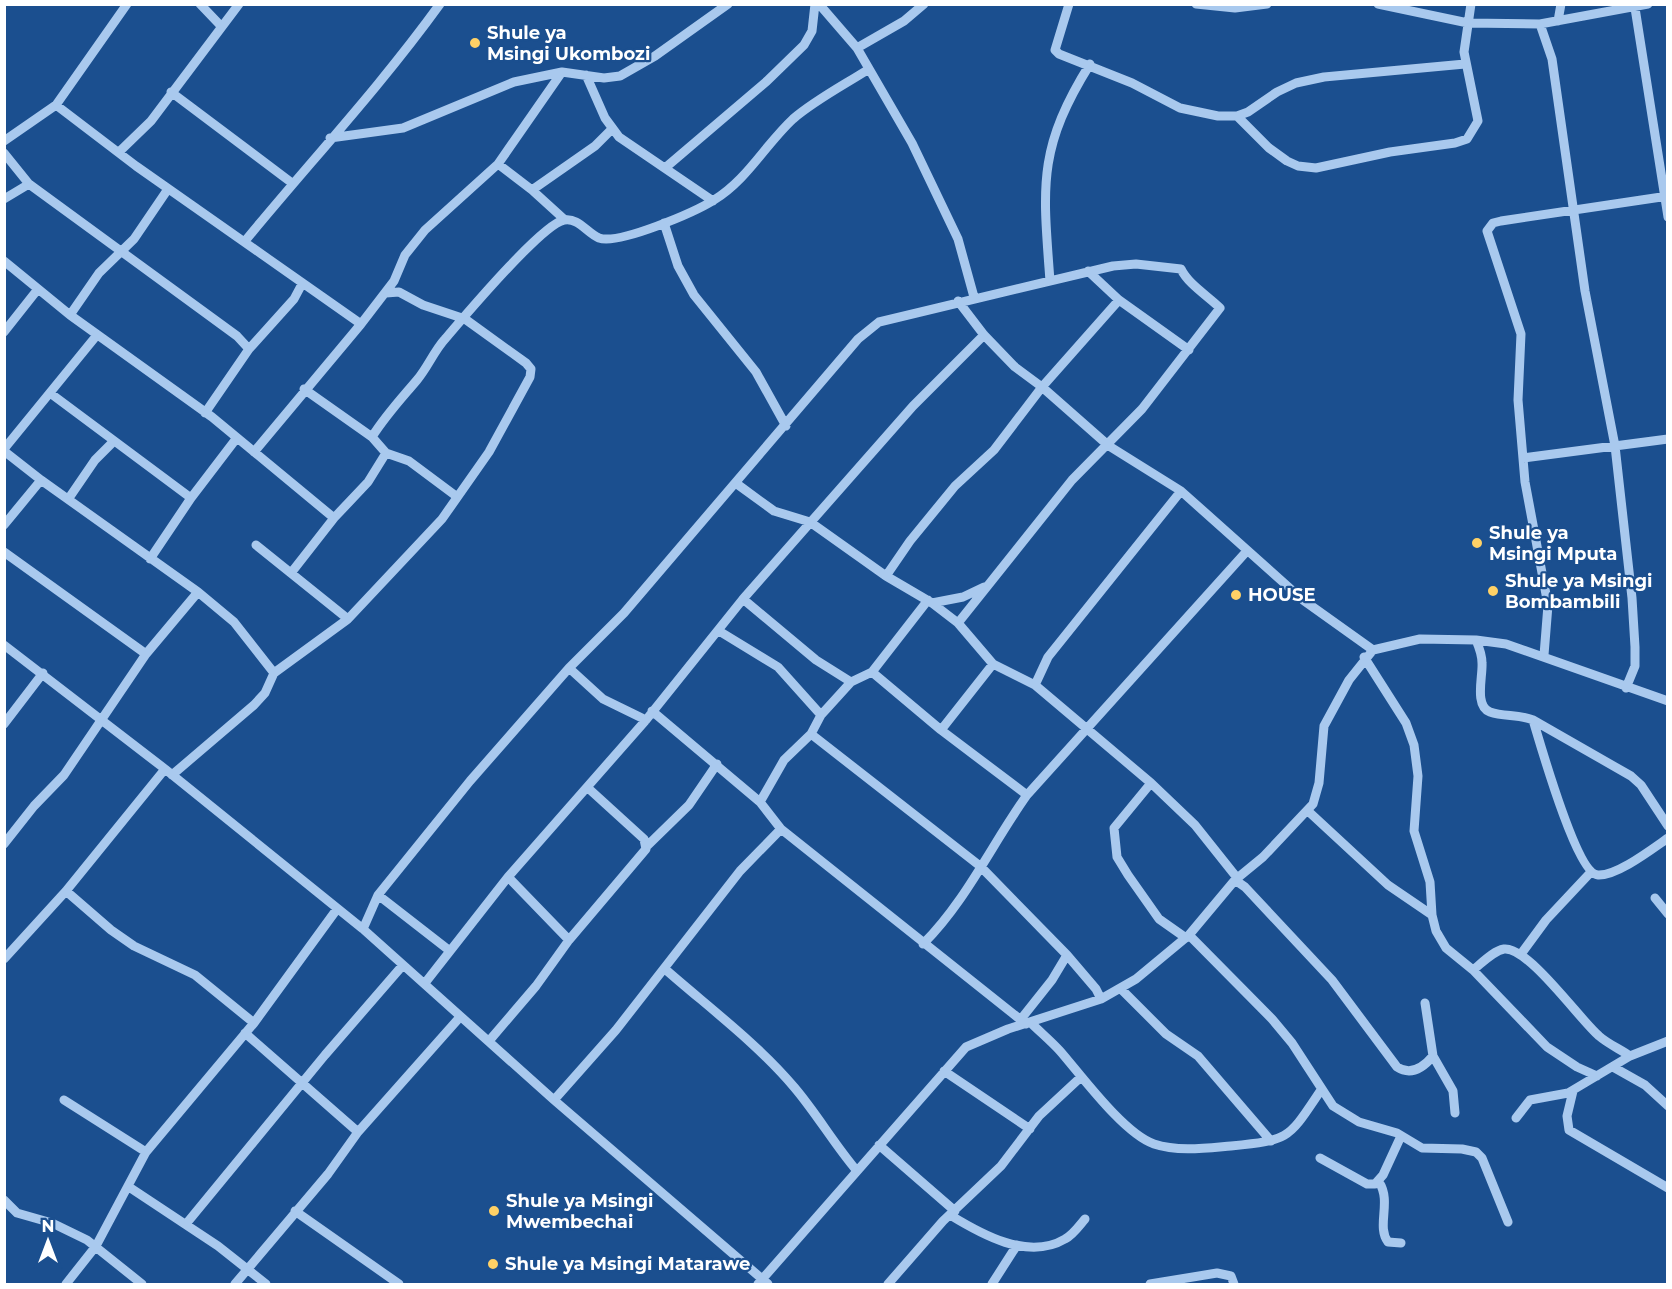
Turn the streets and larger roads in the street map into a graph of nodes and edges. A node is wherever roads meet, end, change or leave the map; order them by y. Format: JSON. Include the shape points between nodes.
{"nodes":[{"id":1,"x":127,"y":4,"type":"edge"},
{"id":2,"x":200,"y":4,"type":"edge"},
{"id":3,"x":239,"y":4,"type":"edge"},
{"id":4,"x":440,"y":4,"type":"edge"},
{"id":5,"x":728,"y":4,"type":"edge"},
{"id":6,"x":817,"y":4,"type":"edge"},
{"id":7,"x":924,"y":4,"type":"edge"},
{"id":8,"x":1069,"y":4,"type":"edge"},
{"id":9,"x":1196,"y":4,"type":"edge"},
{"id":10,"x":1267,"y":4,"type":"edge"},
{"id":11,"x":1378,"y":4,"type":"edge"},
{"id":12,"x":1471,"y":4,"type":"edge"},
{"id":13,"x":1561,"y":4,"type":"edge"},
{"id":14,"x":1648,"y":4,"type":"edge"},
{"id":15,"x":1397,"y":7,"type":"edge"},
{"id":16,"x":1635,"y":8,"type":"junction"},
{"id":17,"x":1558,"y":21,"type":"junction"},
{"id":18,"x":1468,"y":23,"type":"junction"},
{"id":19,"x":1540,"y":24,"type":"junction"},
{"id":20,"x":221,"y":26,"type":"junction"},
{"id":21,"x":857,"y":48,"type":"junction"},
{"id":22,"x":1090,"y":64,"type":"junction"},
{"id":23,"x":1465,"y":64,"type":"junction"},
{"id":24,"x":869,"y":69,"type":"junction"},
{"id":25,"x":562,"y":72,"type":"junction"},
{"id":26,"x":586,"y":75,"type":"junction"},
{"id":27,"x":171,"y":92,"type":"junction"},
{"id":28,"x":56,"y":105,"type":"junction"},
{"id":29,"x":1237,"y":116,"type":"junction"},
{"id":30,"x":612,"y":129,"type":"junction"},
{"id":31,"x":330,"y":138,"type":"junction"},
{"id":32,"x":4,"y":141,"type":"edge"},
{"id":33,"x":119,"y":152,"type":"junction"},
{"id":34,"x":4,"y":153,"type":"edge"},
{"id":35,"x":498,"y":164,"type":"junction"},
{"id":36,"x":665,"y":168,"type":"junction"},
{"id":37,"x":292,"y":183,"type":"junction"},
{"id":38,"x":29,"y":184,"type":"junction"},
{"id":39,"x":168,"y":189,"type":"junction"},
{"id":40,"x":532,"y":190,"type":"junction"},
{"id":41,"x":1666,"y":196,"type":"edge"},
{"id":42,"x":4,"y":199,"type":"edge"},
{"id":43,"x":713,"y":201,"type":"junction"},
{"id":44,"x":1576,"y":211,"type":"junction"},
{"id":45,"x":1668,"y":217,"type":"edge"},
{"id":46,"x":565,"y":220,"type":"junction"},
{"id":47,"x":664,"y":223,"type":"junction"},
{"id":48,"x":245,"y":241,"type":"junction"},
{"id":49,"x":121,"y":250,"type":"junction"},
{"id":50,"x":4,"y":261,"type":"edge"},
{"id":51,"x":1088,"y":271,"type":"junction"},
{"id":52,"x":1050,"y":281,"type":"junction"},
{"id":53,"x":303,"y":284,"type":"junction"},
{"id":54,"x":38,"y":289,"type":"junction"},
{"id":55,"x":386,"y":293,"type":"junction"},
{"id":56,"x":974,"y":297,"type":"junction"},
{"id":57,"x":1119,"y":300,"type":"junction"},
{"id":58,"x":958,"y":301,"type":"junction"},
{"id":59,"x":70,"y":315,"type":"junction"},
{"id":60,"x":465,"y":319,"type":"junction"},
{"id":61,"x":362,"y":324,"type":"junction"},
{"id":62,"x":4,"y":332,"type":"edge"},
{"id":63,"x":97,"y":335,"type":"junction"},
{"id":64,"x":984,"y":335,"type":"junction"},
{"id":65,"x":249,"y":349,"type":"junction"},
{"id":66,"x":1189,"y":350,"type":"junction"},
{"id":67,"x":1042,"y":387,"type":"junction"},
{"id":68,"x":304,"y":390,"type":"junction"},
{"id":69,"x":51,"y":393,"type":"junction"},
{"id":70,"x":205,"y":413,"type":"junction"},
{"id":71,"x":786,"y":426,"type":"junction"},
{"id":72,"x":372,"y":437,"type":"junction"},
{"id":73,"x":236,"y":439,"type":"junction"},
{"id":74,"x":1668,"y":439,"type":"edge"},
{"id":75,"x":113,"y":442,"type":"junction"},
{"id":76,"x":1109,"y":446,"type":"junction"},
{"id":77,"x":1615,"y":446,"type":"junction"},
{"id":78,"x":4,"y":450,"type":"edge"},
{"id":79,"x":254,"y":452,"type":"junction"},
{"id":80,"x":386,"y":453,"type":"junction"},
{"id":81,"x":1523,"y":458,"type":"junction"},
{"id":82,"x":41,"y":480,"type":"junction"},
{"id":83,"x":737,"y":484,"type":"junction"},
{"id":84,"x":1181,"y":491,"type":"junction"},
{"id":85,"x":456,"y":496,"type":"junction"},
{"id":86,"x":69,"y":498,"type":"junction"},
{"id":87,"x":191,"y":498,"type":"junction"},
{"id":88,"x":334,"y":518,"type":"junction"},
{"id":89,"x":810,"y":522,"type":"junction"},
{"id":90,"x":4,"y":525,"type":"edge"},
{"id":91,"x":256,"y":545,"type":"dead end"},
{"id":92,"x":4,"y":552,"type":"edge"},
{"id":93,"x":1246,"y":552,"type":"junction"},
{"id":94,"x":150,"y":559,"type":"junction"},
{"id":95,"x":291,"y":573,"type":"junction"},
{"id":96,"x":886,"y":576,"type":"junction"},
{"id":97,"x":992,"y":579,"type":"junction"},
{"id":98,"x":198,"y":592,"type":"junction"},
{"id":99,"x":743,"y":599,"type":"junction"},
{"id":100,"x":930,"y":602,"type":"junction"},
{"id":101,"x":348,"y":619,"type":"junction"},
{"id":102,"x":958,"y":623,"type":"junction"},
{"id":103,"x":719,"y":631,"type":"junction"},
{"id":104,"x":1476,"y":640,"type":"junction"},
{"id":105,"x":4,"y":645,"type":"edge"},
{"id":106,"x":1373,"y":650,"type":"junction"},
{"id":107,"x":146,"y":654,"type":"junction"},
{"id":108,"x":1544,"y":656,"type":"junction"},
{"id":109,"x":1364,"y":657,"type":"junction"},
{"id":110,"x":993,"y":664,"type":"junction"},
{"id":111,"x":569,"y":668,"type":"junction"},
{"id":112,"x":872,"y":672,"type":"junction"},
{"id":113,"x":43,"y":673,"type":"junction"},
{"id":114,"x":274,"y":673,"type":"junction"},
{"id":115,"x":851,"y":682,"type":"junction"},
{"id":116,"x":1035,"y":685,"type":"junction"},
{"id":117,"x":1626,"y":688,"type":"junction"},
{"id":118,"x":1668,"y":701,"type":"edge"},
{"id":119,"x":652,"y":711,"type":"junction"},
{"id":120,"x":821,"y":715,"type":"junction"},
{"id":121,"x":102,"y":719,"type":"junction"},
{"id":122,"x":646,"y":720,"type":"junction"},
{"id":123,"x":1533,"y":720,"type":"junction"},
{"id":124,"x":4,"y":724,"type":"edge"},
{"id":125,"x":941,"y":730,"type":"junction"},
{"id":126,"x":1088,"y":730,"type":"junction"},
{"id":127,"x":812,"y":734,"type":"junction"},
{"id":128,"x":717,"y":764,"type":"junction"},
{"id":129,"x":168,"y":772,"type":"junction"},
{"id":130,"x":1151,"y":783,"type":"junction"},
{"id":131,"x":588,"y":788,"type":"junction"},
{"id":132,"x":1028,"y":795,"type":"junction"},
{"id":133,"x":760,"y":802,"type":"junction"},
{"id":134,"x":1308,"y":811,"type":"junction"},
{"id":135,"x":1668,"y":826,"type":"edge"},
{"id":136,"x":781,"y":829,"type":"junction"},
{"id":137,"x":1668,"y":838,"type":"edge"},
{"id":138,"x":4,"y":844,"type":"edge"},
{"id":139,"x":647,"y":846,"type":"junction"},
{"id":140,"x":980,"y":866,"type":"junction"},
{"id":141,"x":1591,"y":872,"type":"junction"},
{"id":142,"x":508,"y":877,"type":"junction"},
{"id":143,"x":1237,"y":880,"type":"junction"},
{"id":144,"x":66,"y":891,"type":"junction"},
{"id":145,"x":378,"y":895,"type":"junction"},
{"id":146,"x":1655,"y":898,"type":"dead end"},
{"id":147,"x":337,"y":909,"type":"junction"},
{"id":148,"x":1432,"y":915,"type":"junction"},
{"id":149,"x":1668,"y":915,"type":"edge"},
{"id":150,"x":363,"y":929,"type":"junction"},
{"id":151,"x":1187,"y":936,"type":"junction"},
{"id":152,"x":569,"y":940,"type":"junction"},
{"id":153,"x":923,"y":944,"type":"junction"},
{"id":154,"x":450,"y":951,"type":"junction"},
{"id":155,"x":1521,"y":954,"type":"junction"},
{"id":156,"x":1066,"y":955,"type":"junction"},
{"id":157,"x":4,"y":959,"type":"edge"},
{"id":158,"x":403,"y":965,"type":"junction"},
{"id":159,"x":665,"y":969,"type":"junction"},
{"id":160,"x":1473,"y":970,"type":"junction"},
{"id":161,"x":425,"y":983,"type":"junction"},
{"id":162,"x":1120,"y":989,"type":"junction"},
{"id":163,"x":1101,"y":999,"type":"junction"},
{"id":164,"x":1425,"y":1003,"type":"dead end"},
{"id":165,"x":460,"y":1017,"type":"junction"},
{"id":166,"x":1026,"y":1022,"type":"junction"},
{"id":167,"x":255,"y":1023,"type":"junction"},
{"id":168,"x":245,"y":1033,"type":"junction"},
{"id":169,"x":489,"y":1041,"type":"junction"},
{"id":170,"x":1668,"y":1041,"type":"edge"},
{"id":171,"x":1432,"y":1056,"type":"junction"},
{"id":172,"x":1630,"y":1056,"type":"junction"},
{"id":173,"x":1613,"y":1067,"type":"junction"},
{"id":174,"x":944,"y":1071,"type":"junction"},
{"id":175,"x":1597,"y":1076,"type":"junction"},
{"id":176,"x":1081,"y":1077,"type":"junction"},
{"id":177,"x":302,"y":1082,"type":"junction"},
{"id":178,"x":1321,"y":1089,"type":"junction"},
{"id":179,"x":1573,"y":1091,"type":"junction"},
{"id":180,"x":64,"y":1100,"type":"dead end"},
{"id":181,"x":554,"y":1100,"type":"junction"},
{"id":182,"x":1668,"y":1106,"type":"edge"},
{"id":183,"x":1455,"y":1113,"type":"dead end"},
{"id":184,"x":1516,"y":1118,"type":"dead end"},
{"id":185,"x":1030,"y":1129,"type":"junction"},
{"id":186,"x":358,"y":1132,"type":"junction"},
{"id":187,"x":1401,"y":1136,"type":"junction"},
{"id":188,"x":1271,"y":1141,"type":"junction"},
{"id":189,"x":879,"y":1145,"type":"junction"},
{"id":190,"x":146,"y":1152,"type":"junction"},
{"id":191,"x":1320,"y":1158,"type":"dead end"},
{"id":192,"x":857,"y":1171,"type":"junction"},
{"id":193,"x":1379,"y":1182,"type":"junction"},
{"id":194,"x":129,"y":1187,"type":"junction"},
{"id":195,"x":1668,"y":1188,"type":"edge"},
{"id":196,"x":4,"y":1200,"type":"edge"},
{"id":197,"x":295,"y":1211,"type":"junction"},
{"id":198,"x":952,"y":1213,"type":"junction"},
{"id":199,"x":1085,"y":1219,"type":"dead end"},
{"id":200,"x":1508,"y":1222,"type":"dead end"},
{"id":201,"x":186,"y":1224,"type":"junction"},
{"id":202,"x":1401,"y":1243,"type":"dead end"},
{"id":203,"x":1017,"y":1245,"type":"junction"},
{"id":204,"x":96,"y":1246,"type":"junction"},
{"id":205,"x":248,"y":1270,"type":"junction"},
{"id":206,"x":763,"y":1283,"type":"edge"},
{"id":207,"x":1163,"y":1283,"type":"edge"},
{"id":208,"x":66,"y":1284,"type":"edge"},
{"id":209,"x":142,"y":1284,"type":"edge"},
{"id":210,"x":235,"y":1284,"type":"edge"},
{"id":211,"x":266,"y":1284,"type":"edge"},
{"id":212,"x":399,"y":1284,"type":"edge"},
{"id":213,"x":888,"y":1284,"type":"edge"},
{"id":214,"x":992,"y":1284,"type":"edge"},
{"id":215,"x":1150,"y":1284,"type":"edge"},
{"id":216,"x":1234,"y":1284,"type":"edge"}],
"edges":[{"from":1,"to":28,"type":"street"},
{"from":2,"to":20,"type":"street"},
{"from":3,"to":20,"type":"street"},
{"from":4,"to":31,"type":"street","via":[[387,76]]},
{"from":5,"to":26,"type":"street","via":[[620,76]]},
{"from":6,"to":21,"type":"street"},
{"from":6,"to":36,"type":"street","via":[[812,31],[804,45]]},
{"from":7,"to":21,"type":"street","via":[[904,21]]},
{"from":8,"to":22,"type":"street","via":[[1056,50]]},
{"from":9,"to":10,"type":"street","via":[[1235,8]]},
{"from":11,"to":15,"type":"street"},
{"from":12,"to":18,"type":"street"},
{"from":13,"to":17,"type":"street"},
{"from":14,"to":16,"type":"street"},
{"from":15,"to":18,"type":"street"},
{"from":16,"to":17,"type":"street"},
{"from":16,"to":41,"type":"street"},
{"from":17,"to":19,"type":"street"},
{"from":18,"to":19,"type":"street"},
{"from":18,"to":23,"type":"street"},
{"from":19,"to":44,"type":"street","via":[[1552,59]]},
{"from":20,"to":27,"type":"street"},
{"from":21,"to":24,"type":"street"},
{"from":22,"to":29,"type":"street","via":[[1180,108]]},
{"from":22,"to":52,"type":"street","via":[[1061,116],[1046,166]]},
{"from":23,"to":29,"type":"street","via":[[1296,83]]},
{"from":23,"to":29,"type":"street","via":[[1478,121],[1467,139],[1455,143],[1316,168],[1298,166],[1269,148]]},
{"from":24,"to":43,"type":"street","via":[[794,119],[735,184]]},
{"from":24,"to":56,"type":"street","via":[[938,194],[958,239]]},
{"from":25,"to":26,"type":"street"},
{"from":25,"to":31,"type":"street","via":[[514,82],[403,128]]},
{"from":25,"to":35,"type":"street"},
{"from":26,"to":30,"type":"street"},
{"from":27,"to":33,"type":"street","via":[[151,121]]},
{"from":27,"to":37,"type":"street"},
{"from":28,"to":32,"type":"street"},
{"from":28,"to":33,"type":"street"},
{"from":30,"to":36,"type":"street"},
{"from":30,"to":40,"type":"street","via":[[595,146]]},
{"from":31,"to":37,"type":"street"},
{"from":33,"to":39,"type":"street"},
{"from":34,"to":38,"type":"street"},
{"from":35,"to":40,"type":"street"},
{"from":35,"to":55,"type":"street","via":[[425,230],[405,255]]},
{"from":36,"to":43,"type":"street"},
{"from":37,"to":48,"type":"street"},
{"from":38,"to":42,"type":"street"},
{"from":38,"to":49,"type":"street"},
{"from":39,"to":48,"type":"street"},
{"from":39,"to":49,"type":"street","via":[[134,239]]},
{"from":40,"to":46,"type":"street"},
{"from":41,"to":44,"type":"street"},
{"from":41,"to":45,"type":"street"},
{"from":43,"to":47,"type":"street"},
{"from":44,"to":77,"type":"street","via":[[1585,291]]},
{"from":44,"to":81,"type":"street","via":[[1501,221],[1493,223],[1487,231],[1521,334],[1518,400]]},
{"from":46,"to":47,"type":"street","via":[[577,222],[593,235],[609,240]]},
{"from":46,"to":60,"type":"street","via":[[520,255]]},
{"from":47,"to":71,"type":"street","via":[[678,266],[694,296],[756,372]]},
{"from":48,"to":53,"type":"street"},
{"from":49,"to":59,"type":"street","via":[[99,273]]},
{"from":49,"to":65,"type":"street"},
{"from":50,"to":54,"type":"street"},
{"from":51,"to":52,"type":"street"},
{"from":51,"to":57,"type":"street"},
{"from":51,"to":66,"type":"street","via":[[1136,264],[1181,269],[1186,279],[1220,308]]},
{"from":52,"to":56,"type":"street"},
{"from":53,"to":61,"type":"street"},
{"from":53,"to":65,"type":"street"},
{"from":54,"to":59,"type":"street"},
{"from":54,"to":62,"type":"street"},
{"from":55,"to":60,"type":"street","via":[[399,292]]},
{"from":55,"to":61,"type":"street"},
{"from":56,"to":58,"type":"street"},
{"from":57,"to":66,"type":"street"},
{"from":57,"to":67,"type":"street"},
{"from":58,"to":64,"type":"street"},
{"from":58,"to":71,"type":"street","via":[[879,322],[858,339]]},
{"from":59,"to":63,"type":"street"},
{"from":60,"to":72,"type":"street","via":[[444,340]]},
{"from":60,"to":85,"type":"street","via":[[530,365],[532,373],[489,452]]},
{"from":61,"to":68,"type":"street"},
{"from":63,"to":69,"type":"street"},
{"from":63,"to":70,"type":"street"},
{"from":64,"to":67,"type":"street","via":[[1016,368]]},
{"from":64,"to":89,"type":"street","via":[[913,406]]},
{"from":65,"to":70,"type":"street"},
{"from":66,"to":76,"type":"street"},
{"from":67,"to":76,"type":"street"},
{"from":67,"to":96,"type":"street","via":[[994,450],[955,486],[910,540]]},
{"from":68,"to":72,"type":"street"},
{"from":68,"to":79,"type":"street"},
{"from":69,"to":75,"type":"street"},
{"from":69,"to":78,"type":"street"},
{"from":70,"to":73,"type":"street"},
{"from":71,"to":83,"type":"street"},
{"from":72,"to":80,"type":"street"},
{"from":73,"to":79,"type":"street"},
{"from":73,"to":87,"type":"street"},
{"from":74,"to":77,"type":"street"},
{"from":75,"to":86,"type":"street","via":[[94,460]]},
{"from":75,"to":87,"type":"street"},
{"from":76,"to":84,"type":"street"},
{"from":76,"to":97,"type":"street","via":[[1072,480]]},
{"from":77,"to":81,"type":"street"},
{"from":77,"to":117,"type":"street","via":[[1635,647],[1635,666]]},
{"from":78,"to":82,"type":"street"},
{"from":79,"to":88,"type":"street"},
{"from":80,"to":85,"type":"street","via":[[409,461]]},
{"from":80,"to":88,"type":"street","via":[[368,482]]},
{"from":81,"to":108,"type":"street","via":[[1548,605]]},
{"from":82,"to":86,"type":"street"},
{"from":82,"to":90,"type":"street"},
{"from":83,"to":89,"type":"street","via":[[774,511]]},
{"from":83,"to":111,"type":"street","via":[[624,614]]},
{"from":84,"to":93,"type":"street"},
{"from":84,"to":116,"type":"street","via":[[1048,657]]},
{"from":85,"to":101,"type":"street","via":[[442,519],[404,563]]},
{"from":86,"to":94,"type":"street"},
{"from":87,"to":94,"type":"street"},
{"from":88,"to":95,"type":"street"},
{"from":89,"to":96,"type":"street"},
{"from":89,"to":99,"type":"street"},
{"from":91,"to":95,"type":"street"},
{"from":92,"to":107,"type":"street"},
{"from":93,"to":106,"type":"street","via":[[1303,600]]},
{"from":93,"to":126,"type":"street"},
{"from":94,"to":98,"type":"street"},
{"from":95,"to":101,"type":"street"},
{"from":96,"to":100,"type":"street"},
{"from":97,"to":100,"type":"street","via":[[972,594]]},
{"from":97,"to":102,"type":"street"},
{"from":98,"to":107,"type":"street"},
{"from":98,"to":114,"type":"street","via":[[234,622]]},
{"from":99,"to":103,"type":"street"},
{"from":99,"to":115,"type":"street","via":[[816,660]]},
{"from":100,"to":102,"type":"street"},
{"from":100,"to":112,"type":"street"},
{"from":101,"to":114,"type":"street"},
{"from":102,"to":110,"type":"street"},
{"from":103,"to":119,"type":"street"},
{"from":103,"to":120,"type":"street","via":[[778,667]]},
{"from":104,"to":106,"type":"street","via":[[1420,639]]},
{"from":104,"to":108,"type":"street"},
{"from":104,"to":123,"type":"street","via":[[1483,661],[1483,706],[1488,711]]},
{"from":105,"to":113,"type":"street"},
{"from":106,"to":109,"type":"street"},
{"from":107,"to":121,"type":"street"},
{"from":108,"to":117,"type":"street"},
{"from":109,"to":134,"type":"street","via":[[1324,726],[1319,783]]},
{"from":109,"to":148,"type":"street","via":[[1406,723],[1414,745],[1418,776],[1414,831],[1430,882]]},
{"from":110,"to":116,"type":"street"},
{"from":110,"to":125,"type":"street"},
{"from":111,"to":122,"type":"street","via":[[603,699]]},
{"from":111,"to":145,"type":"street"},
{"from":112,"to":115,"type":"street"},
{"from":112,"to":125,"type":"street"},
{"from":113,"to":121,"type":"street"},
{"from":113,"to":124,"type":"street"},
{"from":114,"to":129,"type":"street","via":[[254,705]]},
{"from":115,"to":120,"type":"street"},
{"from":116,"to":126,"type":"street"},
{"from":117,"to":118,"type":"street"},
{"from":119,"to":122,"type":"street"},
{"from":119,"to":128,"type":"street"},
{"from":120,"to":127,"type":"street"},
{"from":121,"to":129,"type":"street"},
{"from":121,"to":138,"type":"street","via":[[64,775]]},
{"from":122,"to":131,"type":"street"},
{"from":123,"to":135,"type":"street","via":[[1631,776]]},
{"from":123,"to":141,"type":"street","via":[[1564,814]]},
{"from":125,"to":132,"type":"street"},
{"from":126,"to":130,"type":"street"},
{"from":126,"to":132,"type":"street"},
{"from":127,"to":133,"type":"street","via":[[784,760]]},
{"from":127,"to":140,"type":"street"},
{"from":128,"to":133,"type":"street"},
{"from":128,"to":139,"type":"street","via":[[689,805]]},
{"from":129,"to":144,"type":"street"},
{"from":129,"to":147,"type":"street"},
{"from":130,"to":143,"type":"street","via":[[1195,825]]},
{"from":130,"to":151,"type":"street","via":[[1114,828],[1117,857],[1159,919]]},
{"from":131,"to":139,"type":"street"},
{"from":131,"to":142,"type":"street"},
{"from":132,"to":140,"type":"street"},
{"from":133,"to":136,"type":"street"},
{"from":134,"to":143,"type":"street"},
{"from":134,"to":148,"type":"street","via":[[1388,885]]},
{"from":136,"to":153,"type":"street"},
{"from":136,"to":159,"type":"street","via":[[740,871]]},
{"from":137,"to":141,"type":"street","via":[[1607,873]]},
{"from":139,"to":152,"type":"street"},
{"from":140,"to":153,"type":"street","via":[[957,905]]},
{"from":140,"to":156,"type":"street"},
{"from":141,"to":155,"type":"street","via":[[1546,920]]},
{"from":142,"to":152,"type":"street"},
{"from":142,"to":154,"type":"street"},
{"from":143,"to":151,"type":"street"},
{"from":143,"to":171,"type":"street","via":[[1311,955],[1397,1067],[1404,1072],[1414,1071]]},
{"from":144,"to":157,"type":"street"},
{"from":144,"to":167,"type":"street","via":[[111,930],[134,946],[195,975]]},
{"from":145,"to":150,"type":"street"},
{"from":145,"to":154,"type":"street"},
{"from":146,"to":149,"type":"street"},
{"from":147,"to":150,"type":"street"},
{"from":147,"to":167,"type":"street"},
{"from":148,"to":160,"type":"street","via":[[1446,948]]},
{"from":150,"to":158,"type":"street"},
{"from":151,"to":162,"type":"street"},
{"from":151,"to":178,"type":"street","via":[[1272,1019]]},
{"from":152,"to":169,"type":"street"},
{"from":153,"to":166,"type":"street"},
{"from":154,"to":161,"type":"street"},
{"from":155,"to":160,"type":"street","via":[[1510,949],[1497,951]]},
{"from":155,"to":172,"type":"street","via":[[1557,987],[1599,1037]]},
{"from":156,"to":163,"type":"street"},
{"from":156,"to":166,"type":"street"},
{"from":158,"to":161,"type":"street"},
{"from":158,"to":177,"type":"street"},
{"from":159,"to":181,"type":"street"},
{"from":159,"to":192,"type":"street","via":[[794,1086]]},
{"from":160,"to":175,"type":"street","via":[[1547,1047]]},
{"from":161,"to":165,"type":"street"},
{"from":162,"to":163,"type":"street"},
{"from":162,"to":188,"type":"street","via":[[1166,1034],[1198,1056]]},
{"from":163,"to":166,"type":"street"},
{"from":164,"to":171,"type":"street"},
{"from":165,"to":169,"type":"street"},
{"from":165,"to":186,"type":"street"},
{"from":166,"to":174,"type":"street","via":[[976,1041]]},
{"from":166,"to":176,"type":"street","via":[[1059,1050]]},
{"from":167,"to":168,"type":"street"},
{"from":168,"to":177,"type":"street"},
{"from":168,"to":190,"type":"street"},
{"from":169,"to":181,"type":"street"},
{"from":170,"to":172,"type":"street"},
{"from":171,"to":183,"type":"street","via":[[1453,1091]]},
{"from":172,"to":173,"type":"street"},
{"from":173,"to":175,"type":"street"},
{"from":173,"to":182,"type":"street","via":[[1646,1085]]},
{"from":174,"to":185,"type":"street"},
{"from":174,"to":189,"type":"street"},
{"from":175,"to":179,"type":"street"},
{"from":176,"to":185,"type":"street"},
{"from":176,"to":188,"type":"street","via":[[1130,1127],[1153,1144],[1187,1149]]},
{"from":177,"to":186,"type":"street"},
{"from":177,"to":201,"type":"street"},
{"from":178,"to":187,"type":"street","via":[[1344,1114]]},
{"from":178,"to":188,"type":"street","via":[[1293,1130]]},
{"from":179,"to":184,"type":"street","via":[[1530,1100]]},
{"from":179,"to":195,"type":"street","via":[[1567,1116],[1569,1130]]},
{"from":180,"to":190,"type":"street"},
{"from":181,"to":206,"type":"street"},
{"from":185,"to":198,"type":"street","via":[[1001,1166]]},
{"from":186,"to":197,"type":"street"},
{"from":187,"to":193,"type":"street"},
{"from":187,"to":200,"type":"street","via":[[1422,1148],[1476,1152]]},
{"from":189,"to":192,"type":"street"},
{"from":189,"to":198,"type":"street"},
{"from":190,"to":194,"type":"street"},
{"from":191,"to":193,"type":"street","via":[[1367,1184]]},
{"from":192,"to":206,"type":"street"},
{"from":193,"to":202,"type":"street","via":[[1385,1196],[1383,1235],[1388,1242]]},
{"from":194,"to":201,"type":"street"},
{"from":194,"to":204,"type":"street"},
{"from":196,"to":204,"type":"street","via":[[17,1213],[52,1223]]},
{"from":197,"to":205,"type":"street"},
{"from":197,"to":212,"type":"street"},
{"from":198,"to":203,"type":"street","via":[[986,1235]]},
{"from":198,"to":213,"type":"street"},
{"from":199,"to":203,"type":"street","via":[[1058,1243]]},
{"from":201,"to":205,"type":"street"},
{"from":203,"to":214,"type":"street"},
{"from":204,"to":208,"type":"street"},
{"from":204,"to":209,"type":"street"},
{"from":205,"to":210,"type":"street"},
{"from":205,"to":211,"type":"street"},
{"from":207,"to":215,"type":"street"},
{"from":207,"to":216,"type":"street","via":[[1226,1274]]}]}
